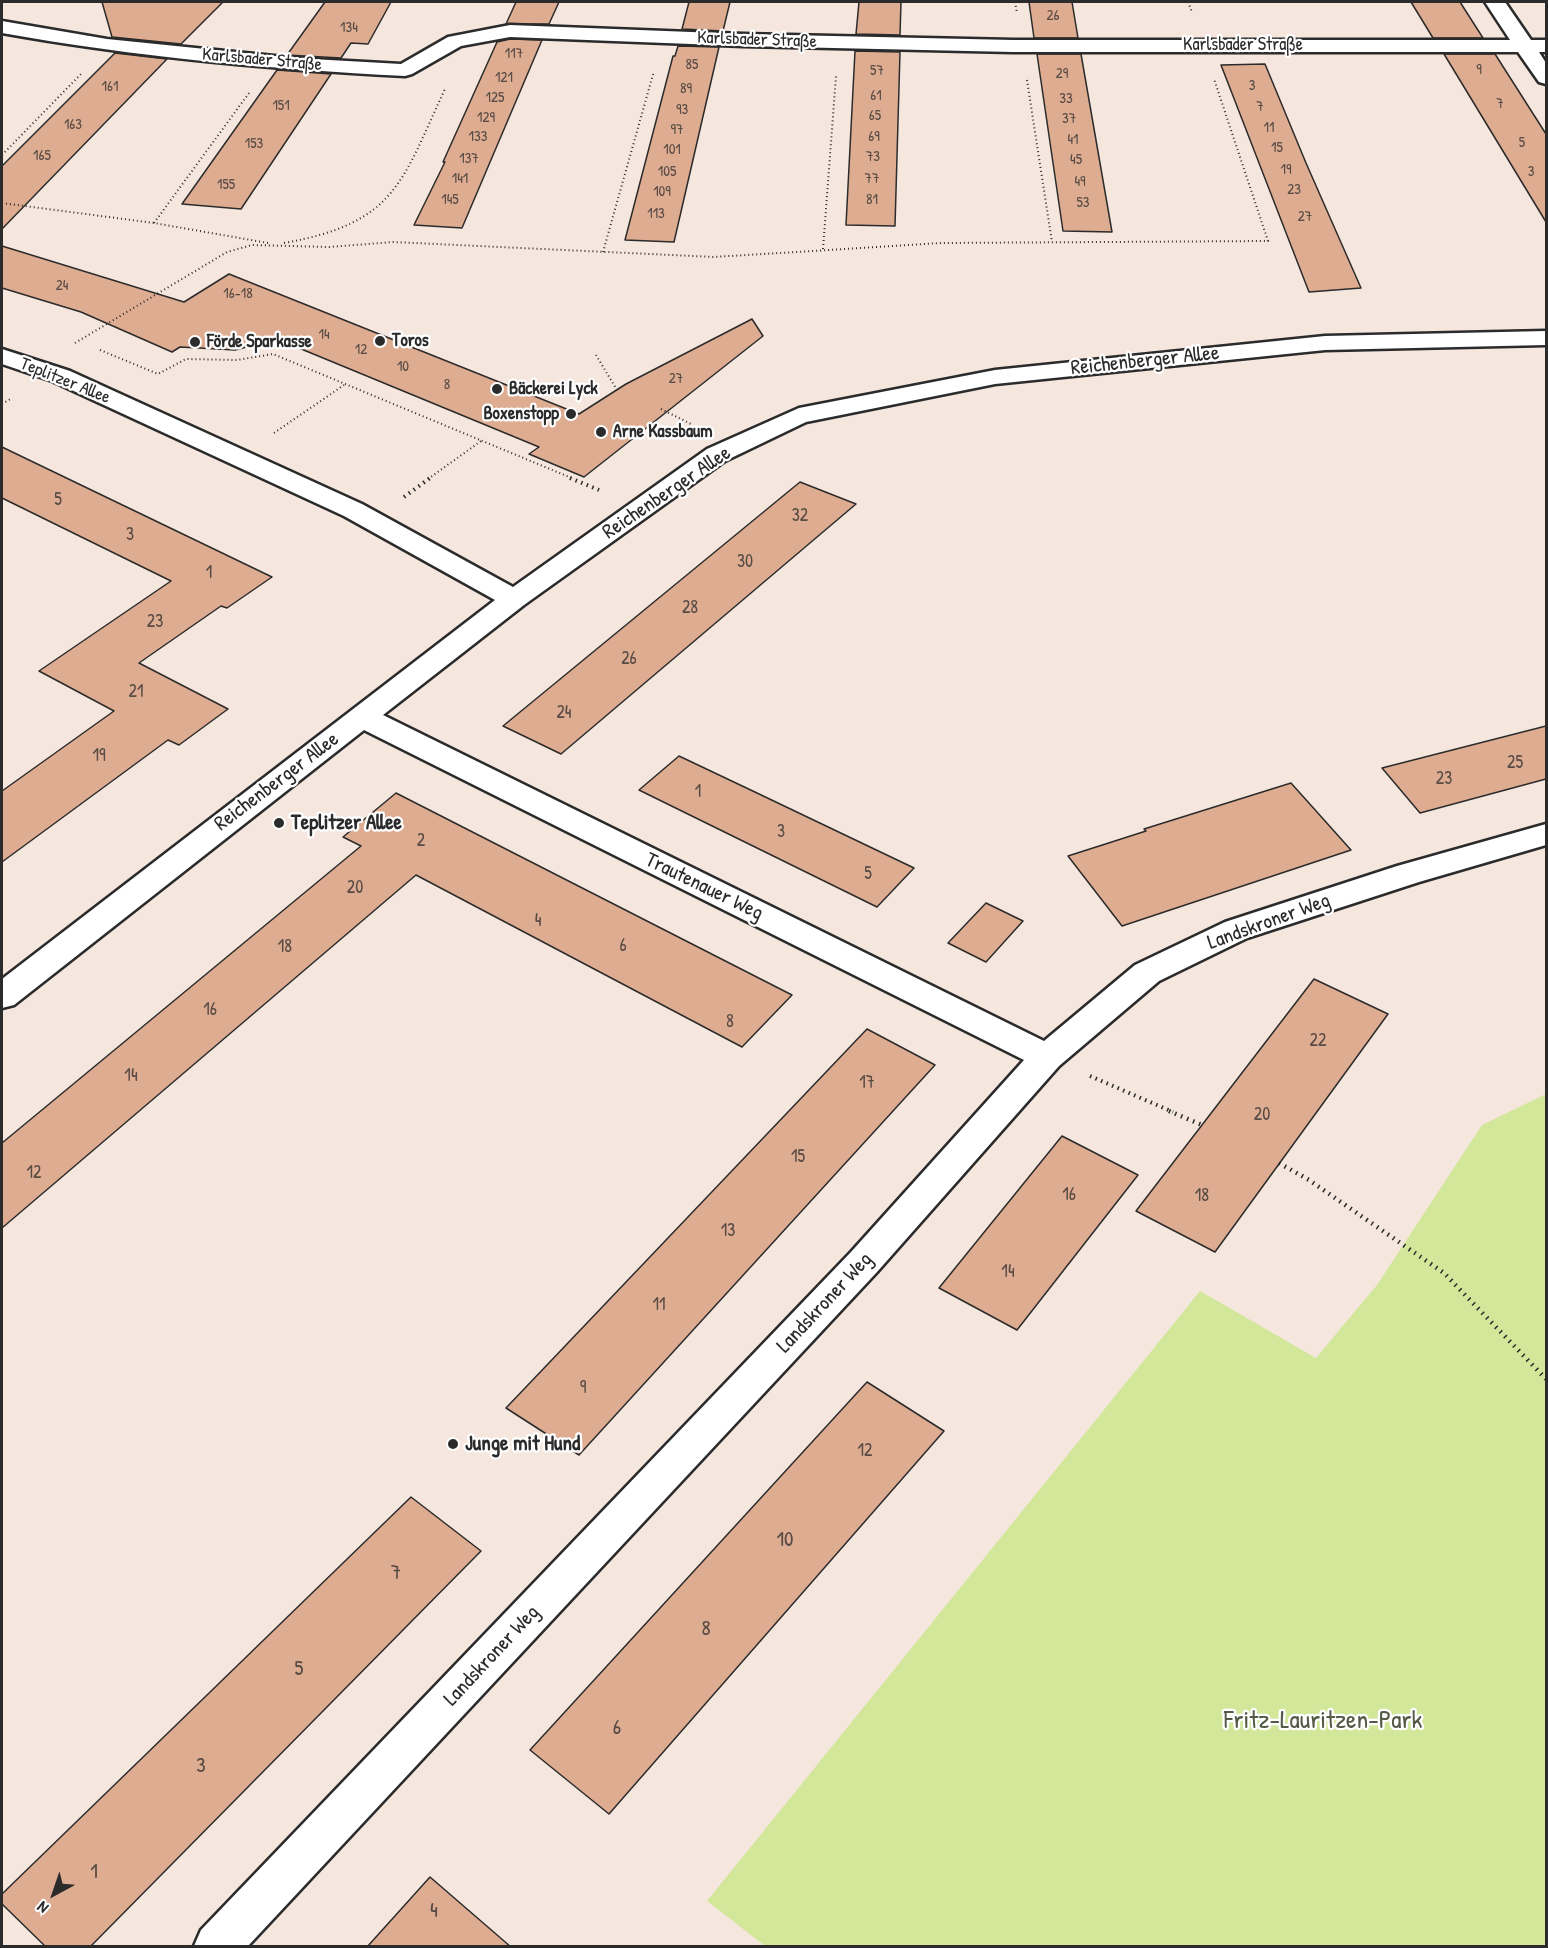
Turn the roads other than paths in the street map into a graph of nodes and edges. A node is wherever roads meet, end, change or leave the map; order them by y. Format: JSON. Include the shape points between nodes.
{"nodes":[{"id":1,"x":1495,"y":2,"type":"edge"},
{"id":2,"x":2,"y":27,"type":"edge"},
{"id":3,"x":1524,"y":45,"type":"junction"},
{"id":4,"x":1546,"y":46,"type":"edge"},
{"id":5,"x":1546,"y":78,"type":"edge"},
{"id":6,"x":1546,"y":338,"type":"edge"},
{"id":7,"x":2,"y":356,"type":"edge"},
{"id":8,"x":514,"y":599,"type":"junction"},
{"id":9,"x":362,"y":717,"type":"junction"},
{"id":10,"x":1546,"y":835,"type":"edge"},
{"id":11,"x":2,"y":996,"type":"edge"},
{"id":12,"x":1047,"y":1057,"type":"junction"},
{"id":13,"x":217,"y":1947,"type":"edge"}],
"edges":[{"from":1,"to":3,"type":"street"},
{"from":2,"to":3,"type":"street","name":"Karlsbader Straße","via":[[107,45],[272,62],[405,70],[454,41],[510,31],[1022,46]]},
{"from":3,"to":4,"type":"street","name":"Karlsbader Straße"},
{"from":3,"to":5,"type":"street"},
{"from":6,"to":8,"type":"street","name":"Reichenberger Allee","via":[[1325,343],[995,377],[799,416],[716,455]]},
{"from":7,"to":8,"type":"street","name":"Teplitzer Allee","via":[[61,376],[372,520]]},
{"from":8,"to":9,"type":"street","name":"Reichenberger Allee"},
{"from":9,"to":11,"type":"street","name":"Reichenberger Allee"},
{"from":9,"to":12,"type":"street","name":"Trautenauer Weg"},
{"from":10,"to":12,"type":"street","name":"Landskroner Weg","via":[[1408,874],[1236,930],[1147,973]]},
{"from":12,"to":13,"type":"street","name":"Landskroner Weg","via":[[864,1262]]}]}
